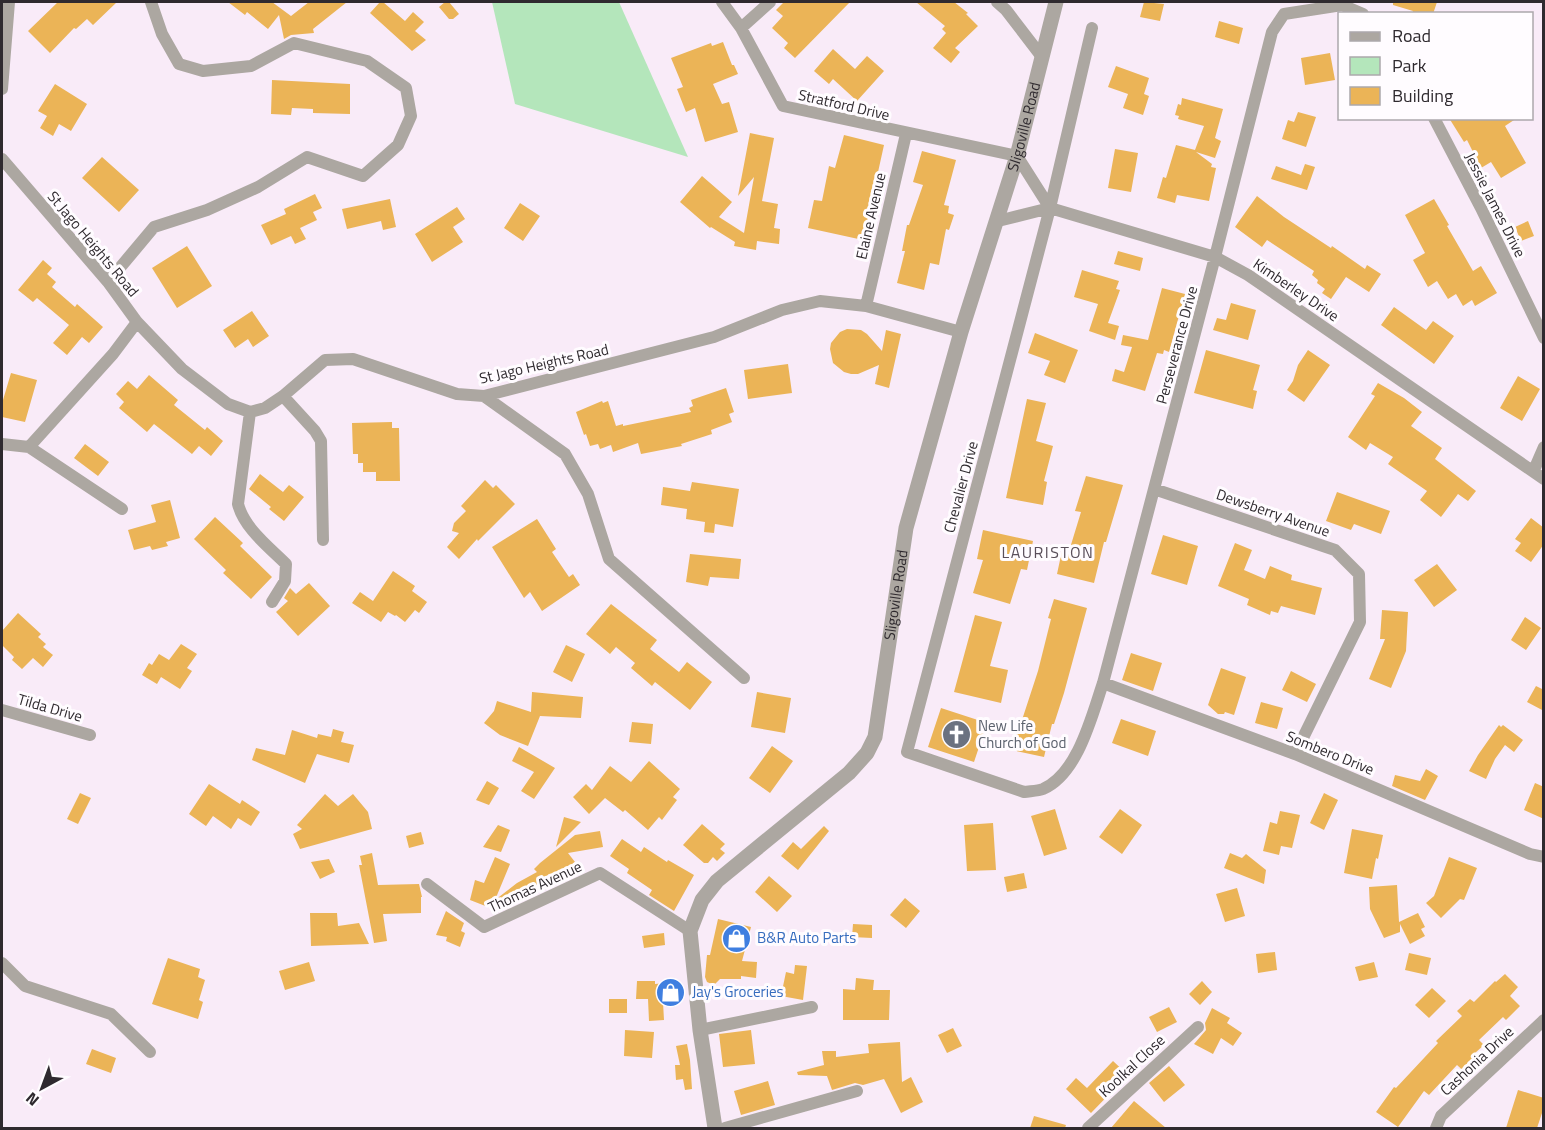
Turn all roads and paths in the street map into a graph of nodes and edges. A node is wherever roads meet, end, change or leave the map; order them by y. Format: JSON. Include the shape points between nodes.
{"nodes":[{"id":1,"x":9,"y":2,"type":"edge"},
{"id":2,"x":151,"y":2,"type":"edge"},
{"id":3,"x":722,"y":2,"type":"edge"},
{"id":4,"x":770,"y":2,"type":"edge"},
{"id":5,"x":998,"y":2,"type":"edge"},
{"id":6,"x":1056,"y":2,"type":"edge"},
{"id":7,"x":1359,"y":12,"type":"edge"},
{"id":8,"x":741,"y":28,"type":"junction"},
{"id":9,"x":1092,"y":28,"type":"dead end"},
{"id":10,"x":1042,"y":57,"type":"junction"},
{"id":11,"x":2,"y":89,"type":"edge"},
{"id":12,"x":1435,"y":120,"type":"edge"},
{"id":13,"x":906,"y":134,"type":"junction"},
{"id":14,"x":1017,"y":156,"type":"junction"},
{"id":15,"x":2,"y":159,"type":"edge"},
{"id":16,"x":1050,"y":208,"type":"junction"},
{"id":17,"x":998,"y":221,"type":"junction"},
{"id":18,"x":1215,"y":257,"type":"junction"},
{"id":19,"x":108,"y":282,"type":"junction"},
{"id":20,"x":866,"y":306,"type":"junction"},
{"id":21,"x":137,"y":322,"type":"junction"},
{"id":22,"x":961,"y":332,"type":"junction"},
{"id":23,"x":1544,"y":338,"type":"edge"},
{"id":24,"x":282,"y":396,"type":"junction"},
{"id":25,"x":484,"y":396,"type":"junction"},
{"id":26,"x":250,"y":412,"type":"junction"},
{"id":27,"x":2,"y":444,"type":"edge"},
{"id":28,"x":29,"y":447,"type":"junction"},
{"id":29,"x":1544,"y":447,"type":"edge"},
{"id":30,"x":1539,"y":475,"type":"edge"},
{"id":31,"x":1154,"y":489,"type":"junction"},
{"id":32,"x":122,"y":509,"type":"dead end"},
{"id":33,"x":323,"y":540,"type":"dead end"},
{"id":34,"x":272,"y":602,"type":"dead end"},
{"id":35,"x":744,"y":678,"type":"dead end"},
{"id":36,"x":1103,"y":683,"type":"junction"},
{"id":37,"x":2,"y":710,"type":"edge"},
{"id":38,"x":90,"y":735,"type":"dead end"},
{"id":39,"x":1083,"y":741,"type":"joint"},
{"id":40,"x":1296,"y":754,"type":"junction"},
{"id":41,"x":1544,"y":857,"type":"edge"},
{"id":42,"x":427,"y":885,"type":"dead end"},
{"id":43,"x":690,"y":932,"type":"junction"},
{"id":44,"x":2,"y":963,"type":"edge"},
{"id":45,"x":812,"y":1007,"type":"dead end"},
{"id":46,"x":1544,"y":1020,"type":"edge"},
{"id":47,"x":1198,"y":1027,"type":"dead end"},
{"id":48,"x":700,"y":1030,"type":"junction"},
{"id":49,"x":150,"y":1052,"type":"dead end"},
{"id":50,"x":857,"y":1091,"type":"dead end"},
{"id":51,"x":715,"y":1128,"type":"edge"},
{"id":52,"x":725,"y":1128,"type":"edge"},
{"id":53,"x":1088,"y":1128,"type":"edge"},
{"id":54,"x":1436,"y":1128,"type":"edge"}],
"edges":[{"from":1,"to":11,"type":"street"},
{"from":2,"to":19,"type":"street","via":[[162,34],[179,64],[203,71],[251,66],[294,43],[367,61],[406,88],[411,116],[398,145],[363,176],[307,157],[258,188],[154,227]]},
{"from":3,"to":8,"type":"street","name":"Stratford Drive"},
{"from":4,"to":8,"type":"street"},
{"from":5,"to":10,"type":"street"},
{"from":6,"to":10,"type":"street","name":"Sligoville Road"},
{"from":7,"to":18,"type":"street","name":"Perseverance Drive","via":[[1342,4],[1284,14],[1272,32]]},
{"from":8,"to":13,"type":"street","name":"Stratford Drive","via":[[783,106]]},
{"from":9,"to":16,"type":"street","name":"Chevalier Drive"},
{"from":10,"to":14,"type":"street","name":"Sligoville Road"},
{"from":12,"to":23,"type":"street","name":"Jessie James Drive"},
{"from":13,"to":14,"type":"street","name":"Stratford Drive"},
{"from":13,"to":20,"type":"street","name":"Elaine Avenue"},
{"from":14,"to":16,"type":"street"},
{"from":14,"to":17,"type":"street","name":"Sligoville Road"},
{"from":15,"to":19,"type":"street","name":"St Jago Heights Road"},
{"from":16,"to":17,"type":"street"},
{"from":16,"to":18,"type":"street","name":"Kimberley Drive"},
{"from":16,"to":39,"type":"street","name":"Chevalier Drive","via":[[907,752],[1024,792],[1044,789],[1065,772]]},
{"from":17,"to":22,"type":"street","name":"Sligoville Road"},
{"from":18,"to":30,"type":"street","name":"Kimberley Drive","via":[[1248,275]]},
{"from":18,"to":31,"type":"street","name":"Perseverance Drive"},
{"from":19,"to":21,"type":"street","name":"St Jago Heights Road"},
{"from":20,"to":22,"type":"street","name":"St Jago Heights Road"},
{"from":20,"to":25,"type":"street","name":"St Jago Heights Road","via":[[820,301],[782,310],[714,337]]},
{"from":21,"to":26,"type":"street","name":"St Jago Heights Road","via":[[182,369],[228,404]]},
{"from":21,"to":28,"type":"street"},
{"from":22,"to":43,"type":"street","name":"Sligoville Road","via":[[906,528],[875,737],[849,773],[717,881],[702,900]]},
{"from":24,"to":25,"type":"street","name":"St Jago Heights Road","via":[[326,360],[353,359],[458,394]]},
{"from":24,"to":26,"type":"street","name":"St Jago Heights Road","via":[[265,408]]},
{"from":24,"to":33,"type":"street","via":[[321,441]]},
{"from":25,"to":35,"type":"street","via":[[565,454],[588,494],[609,559]]},
{"from":26,"to":34,"type":"street","via":[[238,504],[251,528],[286,564],[285,581]]},
{"from":27,"to":28,"type":"street"},
{"from":28,"to":32,"type":"street"},
{"from":29,"to":30,"type":"street"},
{"from":31,"to":36,"type":"street","name":"Perseverance Drive"},
{"from":31,"to":40,"type":"street","name":"Dewsberry Avenue","via":[[1335,550],[1359,574],[1360,622]]},
{"from":36,"to":39,"type":"street","name":"Perseverance Drive"},
{"from":36,"to":40,"type":"street","name":"Sombero Drive"},
{"from":37,"to":38,"type":"street","name":"Tilda Drive"},
{"from":40,"to":41,"type":"street","name":"Sombero Drive"},
{"from":42,"to":43,"type":"street","name":"Thomas Avenue","via":[[484,927],[600,873]]},
{"from":43,"to":48,"type":"street","name":"Sligoville Road"},
{"from":44,"to":49,"type":"street","via":[[25,987],[111,1014]]},
{"from":45,"to":48,"type":"street"},
{"from":46,"to":54,"type":"street","name":"Cashonia Drive","via":[[1441,1116]]},
{"from":47,"to":53,"type":"street","name":"Koolkal Close"},
{"from":48,"to":51,"type":"street","name":"Sligoville Road"},
{"from":50,"to":52,"type":"street"}]}
